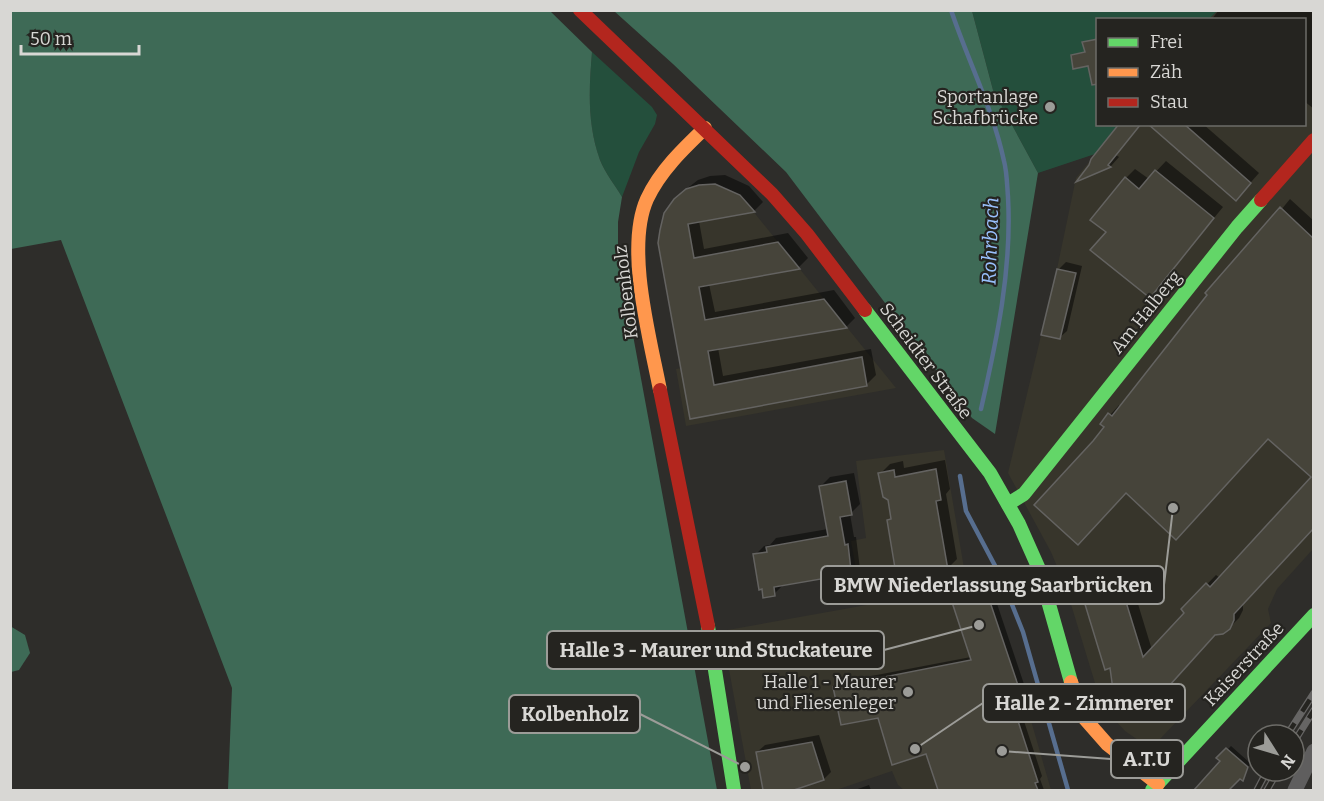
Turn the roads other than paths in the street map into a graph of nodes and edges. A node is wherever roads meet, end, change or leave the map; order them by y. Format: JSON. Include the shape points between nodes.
{"nodes":[{"id":1,"x":580,"y":10,"type":"edge"},
{"id":2,"x":705,"y":128,"type":"junction"},
{"id":3,"x":1314,"y":141,"type":"edge"},
{"id":4,"x":1008,"y":504,"type":"junction"},
{"id":5,"x":1314,"y":615,"type":"edge"},
{"id":6,"x":1314,"y":751,"type":"edge"},
{"id":7,"x":1159,"y":788,"type":"edge"},
{"id":8,"x":734,"y":790,"type":"edge"},
{"id":9,"x":1295,"y":790,"type":"edge"}],
"edges":[{"from":1,"to":2,"type":"main road","name":"Scheidter Straße"},
{"from":2,"to":4,"type":"main road","name":"Scheidter Straße","via":[[807,234],[990,473]]},
{"from":2,"to":8,"type":"main road","name":"Kolbenholz","via":[[663,172],[651,191],[638,228],[637,253],[649,338],[710,641]]},
{"from":3,"to":4,"type":"main road","name":"Am Halberg","via":[[1237,227],[1024,494]]},
{"from":4,"to":7,"type":"main road","name":"Scheidter Straße","via":[[1039,569],[1085,719],[1107,744]]},
{"from":5,"to":7,"type":"main road","name":"Kaiserstraße"},
{"from":6,"to":9,"type":"street"}]}
